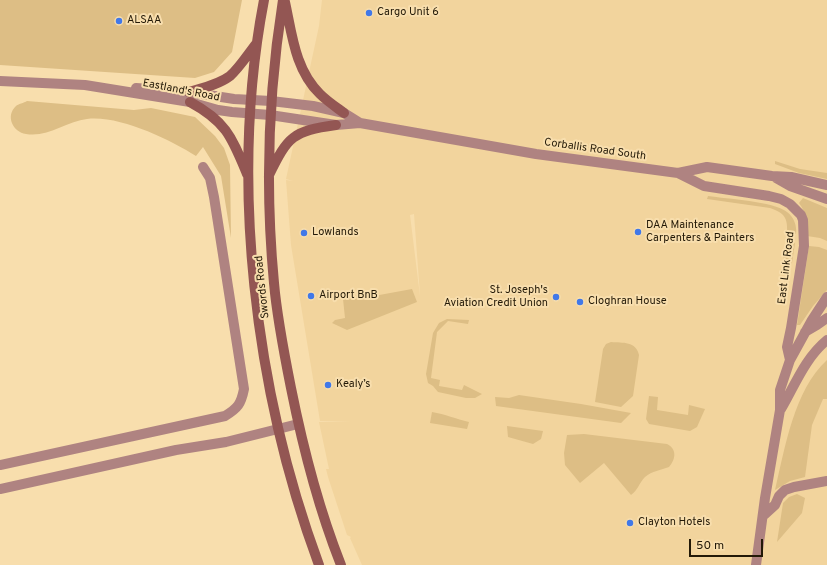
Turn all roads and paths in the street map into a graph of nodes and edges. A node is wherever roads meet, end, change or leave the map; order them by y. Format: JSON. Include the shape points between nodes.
{"nodes":[{"id":1,"x":264,"y":0,"type":"edge"},
{"id":2,"x":284,"y":0,"type":"edge"},
{"id":3,"x":257,"y":42,"type":"junction"},
{"id":4,"x":0,"y":81,"type":"edge"},
{"id":5,"x":189,"y":97,"type":"junction"},
{"id":6,"x":251,"y":99,"type":"junction"},
{"id":7,"x":271,"y":101,"type":"junction"},
{"id":8,"x":250,"y":113,"type":"junction"},
{"id":9,"x":344,"y":113,"type":"junction"},
{"id":10,"x":270,"y":115,"type":"junction"},
{"id":11,"x":360,"y":123,"type":"junction"},
{"id":12,"x":336,"y":125,"type":"junction"},
{"id":13,"x":202,"y":167,"type":"dead end"},
{"id":14,"x":678,"y":173,"type":"junction"},
{"id":15,"x":772,"y":176,"type":"junction"},
{"id":16,"x":248,"y":178,"type":"junction"},
{"id":17,"x":268,"y":178,"type":"junction"},
{"id":18,"x":827,"y":185,"type":"edge"},
{"id":19,"x":827,"y":199,"type":"edge"},
{"id":20,"x":827,"y":297,"type":"edge"},
{"id":21,"x":827,"y":318,"type":"edge"},
{"id":22,"x":805,"y":332,"type":"junction"},
{"id":23,"x":827,"y":340,"type":"edge"},
{"id":24,"x":790,"y":360,"type":"junction"},
{"id":25,"x":780,"y":410,"type":"junction"},
{"id":26,"x":298,"y":424,"type":"junction"},
{"id":27,"x":278,"y":430,"type":"junction"},
{"id":28,"x":0,"y":465,"type":"edge"},
{"id":29,"x":827,"y":481,"type":"edge"},
{"id":30,"x":0,"y":489,"type":"edge"},
{"id":31,"x":764,"y":515,"type":"junction"},
{"id":32,"x":319,"y":565,"type":"edge"},
{"id":33,"x":341,"y":565,"type":"edge"},
{"id":34,"x":756,"y":565,"type":"edge"}],
"edges":[{"from":1,"to":3,"type":"main road","name":"Swords Road"},
{"from":2,"to":7,"type":"main road","name":"Swords Road"},
{"from":2,"to":9,"type":"main road","via":[[296,55],[306,77],[319,94]]},
{"from":3,"to":5,"type":"main road","via":[[228,77]]},
{"from":3,"to":6,"type":"main road","name":"Swords Road"},
{"from":4,"to":5,"type":"street","name":"Eastland's Road","via":[[85,85],[109,90]]},
{"from":5,"to":6,"type":"street","name":"Eastland's Road"},
{"from":5,"to":8,"type":"street","name":"Eastland's Road","via":[[218,110]]},
{"from":5,"to":16,"type":"main road","via":[[215,118],[231,137]]},
{"from":6,"to":7,"type":"street","name":"Corballis Road South"},
{"from":6,"to":8,"type":"main road","name":"Swords Road"},
{"from":7,"to":9,"type":"street","name":"Corballis Road South"},
{"from":7,"to":10,"type":"main road","name":"Swords Road"},
{"from":8,"to":10,"type":"street","name":"Corballis Road South"},
{"from":8,"to":16,"type":"main road","name":"Swords Road"},
{"from":9,"to":11,"type":"street","name":"Corballis Road South"},
{"from":10,"to":12,"type":"street","name":"Corballis Road South"},
{"from":10,"to":17,"type":"main road","name":"Swords Road"},
{"from":11,"to":12,"type":"street","name":"Corballis Road South"},
{"from":11,"to":14,"type":"street","name":"Corballis Road South","via":[[536,154]]},
{"from":12,"to":17,"type":"main road","via":[[300,133],[280,152]]},
{"from":13,"to":28,"type":"street","via":[[210,178],[214,197],[244,389],[242,401],[235,410],[225,416]]},
{"from":14,"to":15,"type":"street","name":"Corballis Road South","via":[[707,167]]},
{"from":14,"to":24,"type":"street","name":"East Link Road","via":[[704,186],[781,199],[801,215],[804,239],[787,347]]},
{"from":15,"to":18,"type":"street","name":"Corballis Road South"},
{"from":15,"to":19,"type":"street","via":[[790,186]]},
{"from":16,"to":27,"type":"main road","name":"Swords Road","via":[[257,309]]},
{"from":17,"to":26,"type":"main road","name":"Swords Road","via":[[274,284]]},
{"from":20,"to":22,"type":"street","name":"East Link Road"},
{"from":21,"to":22,"type":"street"},
{"from":22,"to":24,"type":"street","name":"East Link Road"},
{"from":23,"to":25,"type":"street","via":[[810,358]]},
{"from":24,"to":25,"type":"street","name":"East Link Road","via":[[780,390]]},
{"from":25,"to":31,"type":"street","name":"East Link Road"},
{"from":26,"to":27,"type":"street"},
{"from":26,"to":33,"type":"main road","name":"Swords Road","via":[[316,493]]},
{"from":27,"to":30,"type":"street"},
{"from":27,"to":32,"type":"main road","name":"Swords Road","via":[[304,524]]},
{"from":29,"to":31,"type":"street","via":[[785,490]]},
{"from":31,"to":34,"type":"street","name":"East Link Road"}]}
